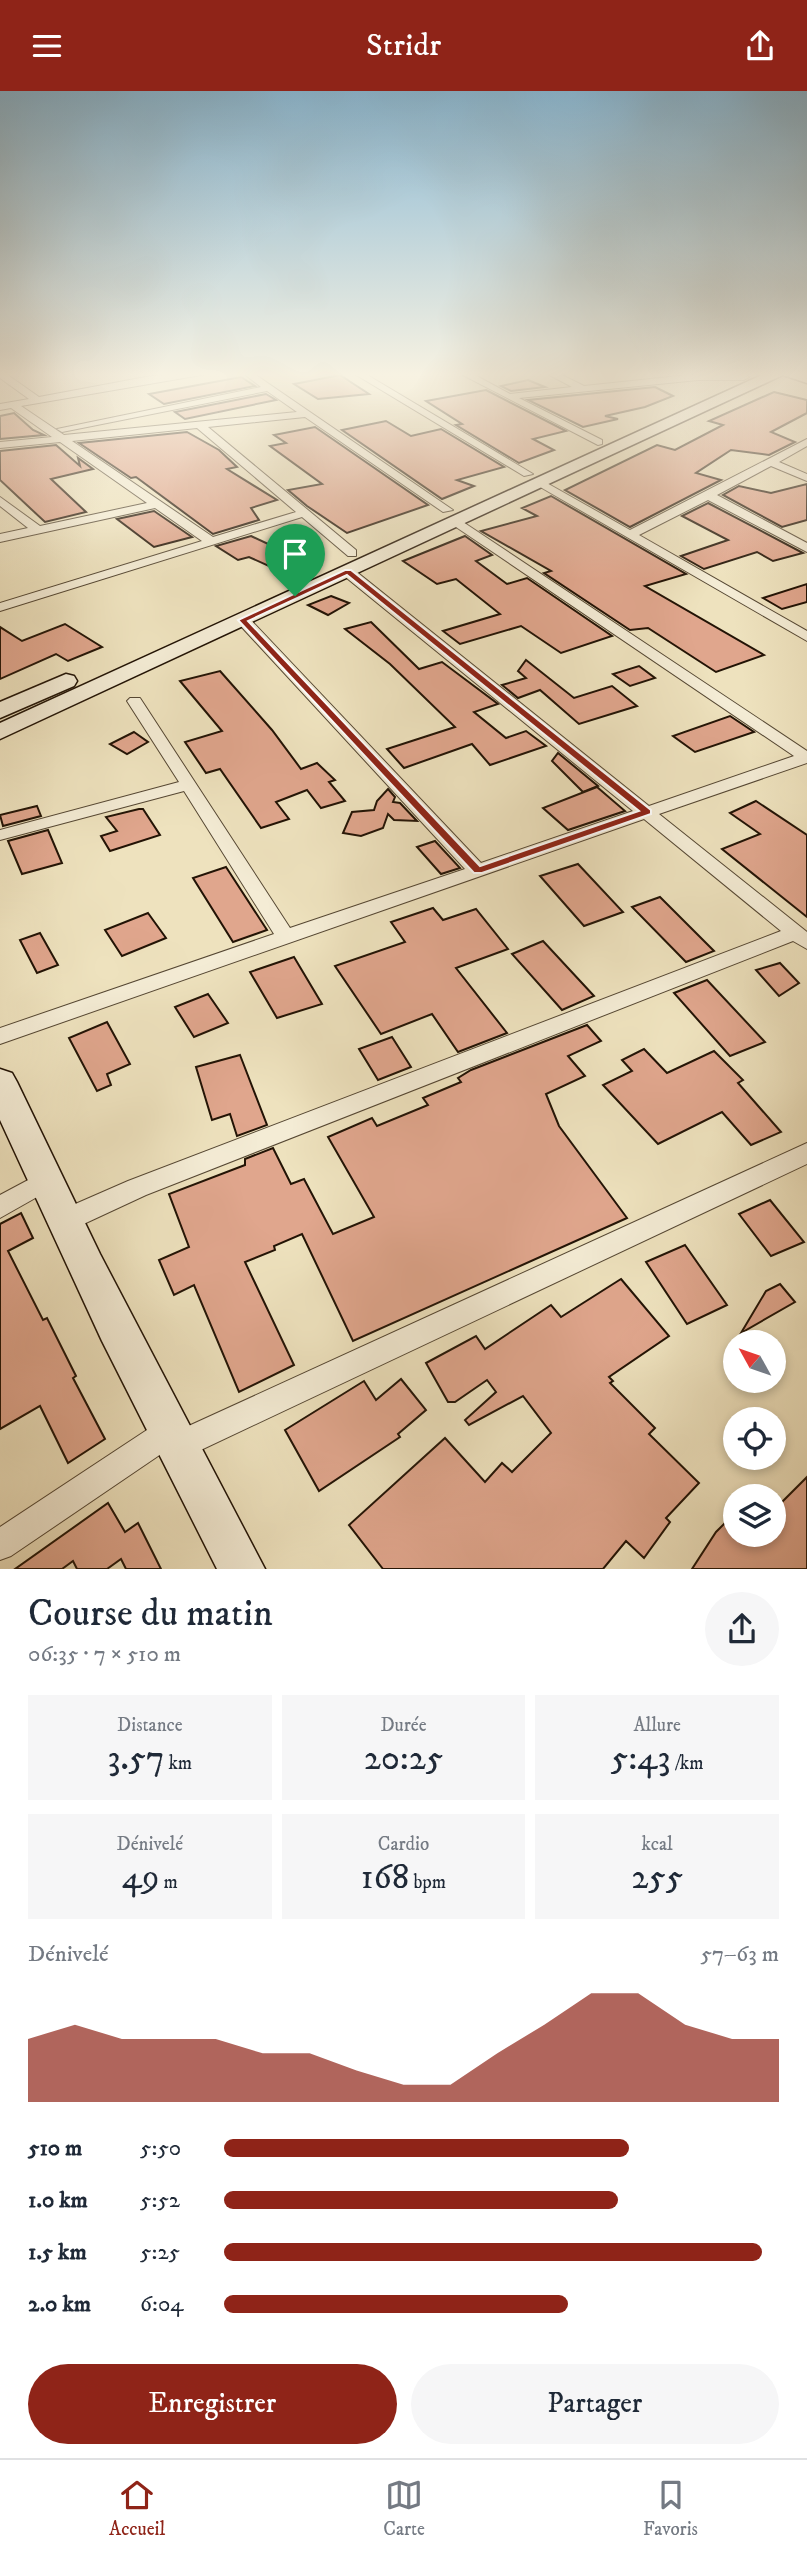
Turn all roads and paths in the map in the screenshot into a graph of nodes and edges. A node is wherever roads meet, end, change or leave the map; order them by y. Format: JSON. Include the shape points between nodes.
{"nodes":[{"id":1,"x":32,"y":442,"type":"edge"},
{"id":2,"x":67,"y":442,"type":"edge"},
{"id":3,"x":219,"y":442,"type":"edge"},
{"id":4,"x":346,"y":442,"type":"edge"},
{"id":5,"x":473,"y":442,"type":"edge"},
{"id":6,"x":597,"y":442,"type":"edge"},
{"id":7,"x":620,"y":442,"type":"edge"},
{"id":8,"x":807,"y":442,"type":"edge"},
{"id":9,"x":0,"y":445,"type":"edge"},
{"id":10,"x":771,"y":461,"type":"junction"},
{"id":11,"x":807,"y":478,"type":"edge"},
{"id":12,"x":535,"y":479,"type":"junction"},
{"id":13,"x":707,"y":495,"type":"junction"},
{"id":14,"x":0,"y":500,"type":"edge"},
{"id":15,"x":157,"y":504,"type":"junction"},
{"id":16,"x":304,"y":513,"type":"junction"},
{"id":17,"x":452,"y":517,"type":"junction"},
{"id":18,"x":38,"y":530,"type":"junction"},
{"id":19,"x":632,"y":534,"type":"junction"},
{"id":20,"x":0,"y":538,"type":"edge"},
{"id":21,"x":212,"y":542,"type":"junction"},
{"id":22,"x":807,"y":548,"type":"edge"},
{"id":23,"x":350,"y":563,"type":"junction"},
{"id":24,"x":0,"y":607,"type":"edge"},
{"id":25,"x":243,"y":620,"type":"junction"},
{"id":26,"x":807,"y":637,"type":"edge"},
{"id":27,"x":135,"y":701,"type":"dead end"},
{"id":28,"x":0,"y":711,"type":"edge"},
{"id":29,"x":0,"y":732,"type":"edge"},
{"id":30,"x":806,"y":757,"type":"edge"},
{"id":31,"x":187,"y":785,"type":"junction"},
{"id":32,"x":647,"y":812,"type":"junction"},
{"id":33,"x":0,"y":835,"type":"edge"},
{"id":34,"x":478,"y":871,"type":"junction"},
{"id":35,"x":286,"y":937,"type":"junction"},
{"id":36,"x":801,"y":938,"type":"edge"},
{"id":37,"x":0,"y":1036,"type":"edge"},
{"id":38,"x":0,"y":1082,"type":"edge"},
{"id":39,"x":807,"y":1153,"type":"edge"},
{"id":40,"x":45,"y":1181,"type":"junction"},
{"id":41,"x":0,"y":1207,"type":"edge"},
{"id":42,"x":66,"y":1220,"type":"junction"},
{"id":43,"x":173,"y":1440,"type":"junction"},
{"id":44,"x":0,"y":1545,"type":"edge"},
{"id":45,"x":242,"y":1569,"type":"edge"}],
"edges":[{"from":1,"to":9,"type":"street"},
{"from":2,"to":15,"type":"street"},
{"from":3,"to":16,"type":"street"},
{"from":4,"to":17,"type":"street"},
{"from":5,"to":12,"type":"street"},
{"from":6,"to":12,"type":"main road"},
{"from":7,"to":12,"type":"main road"},
{"from":8,"to":10,"type":"street"},
{"from":10,"to":11,"type":"street"},
{"from":10,"to":13,"type":"street"},
{"from":12,"to":17,"type":"main road"},
{"from":12,"to":19,"type":"street"},
{"from":13,"to":19,"type":"street"},
{"from":13,"to":22,"type":"street"},
{"from":14,"to":18,"type":"street"},
{"from":15,"to":18,"type":"street"},
{"from":15,"to":21,"type":"street"},
{"from":16,"to":21,"type":"street"},
{"from":16,"to":23,"type":"street"},
{"from":17,"to":23,"type":"main road"},
{"from":17,"to":30,"type":"street"},
{"from":18,"to":20,"type":"street"},
{"from":19,"to":26,"type":"street"},
{"from":21,"to":24,"type":"street"},
{"from":23,"to":25,"type":"main road"},
{"from":23,"to":28,"type":"main road"},
{"from":23,"to":32,"type":"street"},
{"from":25,"to":29,"type":"main road"},
{"from":25,"to":34,"type":"street"},
{"from":27,"to":31,"type":"street"},
{"from":30,"to":32,"type":"street"},
{"from":31,"to":33,"type":"street"},
{"from":31,"to":35,"type":"street"},
{"from":32,"to":34,"type":"street"},
{"from":32,"to":36,"type":"street"},
{"from":34,"to":35,"type":"street"},
{"from":35,"to":37,"type":"street"},
{"from":36,"to":42,"type":"street","via":[[137,1188]]},
{"from":38,"to":40,"type":"main road"},
{"from":39,"to":43,"type":"street"},
{"from":40,"to":41,"type":"street"},
{"from":40,"to":42,"type":"main road"},
{"from":42,"to":43,"type":"main road"},
{"from":43,"to":44,"type":"street"},
{"from":43,"to":45,"type":"main road"}]}
